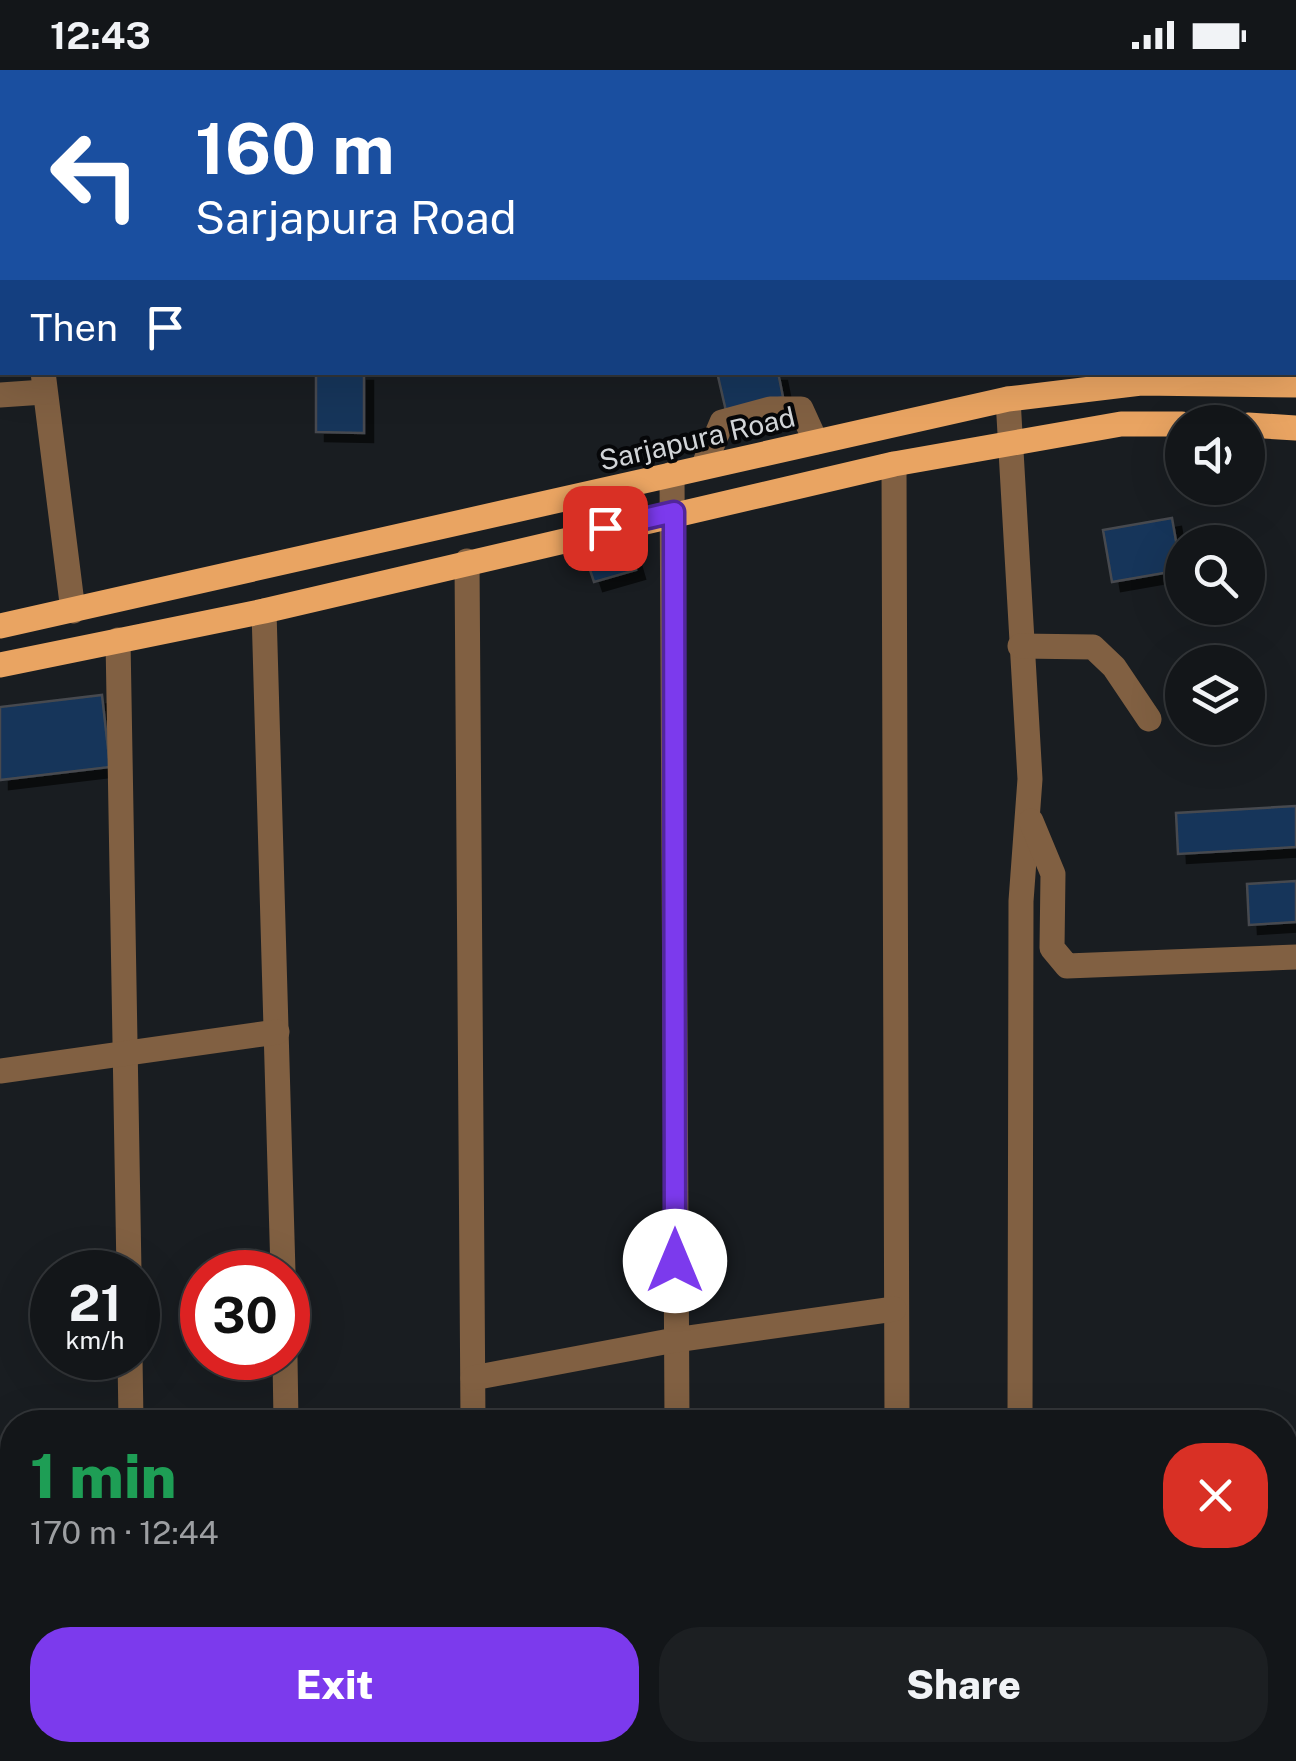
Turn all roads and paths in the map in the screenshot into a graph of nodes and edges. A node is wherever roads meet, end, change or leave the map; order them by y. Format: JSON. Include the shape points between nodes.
{"nodes":[{"id":1,"x":141,"y":70,"type":"edge"},
{"id":2,"x":492,"y":70,"type":"edge"},
{"id":3,"x":1245,"y":378,"type":"edge"},
{"id":4,"x":43,"y":382,"type":"edge"},
{"id":5,"x":1296,"y":385,"type":"edge"},
{"id":6,"x":0,"y":395,"type":"edge"},
{"id":7,"x":1008,"y":399,"type":"junction"},
{"id":8,"x":1165,"y":424,"type":"edge"},
{"id":9,"x":1265,"y":425,"type":"edge"},
{"id":10,"x":1296,"y":428,"type":"edge"},
{"id":11,"x":816,"y":442,"type":"junction"},
{"id":12,"x":1009,"y":444,"type":"junction"},
{"id":13,"x":894,"y":464,"type":"junction"},
{"id":14,"x":704,"y":467,"type":"junction"},
{"id":15,"x":672,"y":474,"type":"junction"},
{"id":16,"x":674,"y":512,"type":"junction"},
{"id":17,"x":466,"y":560,"type":"junction"},
{"id":18,"x":73,"y":611,"type":"junction"},
{"id":19,"x":264,"y":611,"type":"junction"},
{"id":20,"x":0,"y":626,"type":"edge"},
{"id":21,"x":118,"y":640,"type":"junction"},
{"id":22,"x":1020,"y":646,"type":"junction"},
{"id":23,"x":0,"y":665,"type":"edge"},
{"id":24,"x":1149,"y":718,"type":"dead end"},
{"id":25,"x":1030,"y":818,"type":"junction"},
{"id":26,"x":1296,"y":957,"type":"edge"},
{"id":27,"x":277,"y":1032,"type":"junction"},
{"id":28,"x":125,"y":1056,"type":"junction"},
{"id":29,"x":0,"y":1071,"type":"edge"},
{"id":30,"x":128,"y":1250,"type":"edge"},
{"id":31,"x":282,"y":1250,"type":"edge"},
{"id":32,"x":894,"y":1309,"type":"junction"},
{"id":33,"x":675,"y":1340,"type":"junction"},
{"id":34,"x":473,"y":1378,"type":"junction"},
{"id":35,"x":130,"y":1380,"type":"edge"},
{"id":36,"x":285,"y":1380,"type":"edge"},
{"id":37,"x":131,"y":1410,"type":"edge"},
{"id":38,"x":286,"y":1410,"type":"edge"},
{"id":39,"x":473,"y":1410,"type":"edge"},
{"id":40,"x":677,"y":1410,"type":"edge"},
{"id":41,"x":896,"y":1410,"type":"edge"},
{"id":42,"x":1020,"y":1410,"type":"edge"}],
"edges":[{"from":1,"to":2,"type":"street"},
{"from":3,"to":5,"type":"main road","name":"Sarjapura Road"},
{"from":3,"to":7,"type":"main road","name":"Sarjapura Road"},
{"from":4,"to":6,"type":"street"},
{"from":4,"to":18,"type":"street"},
{"from":7,"to":11,"type":"main road","name":"Sarjapura Road"},
{"from":7,"to":12,"type":"street"},
{"from":8,"to":12,"type":"main road","via":[[1121,424]]},
{"from":9,"to":10,"type":"main road"},
{"from":11,"to":14,"type":"main road","name":"Sarjapura Road"},
{"from":11,"to":14,"type":"street","via":[[801,409],[770,408],[722,422]]},
{"from":12,"to":13,"type":"main road"},
{"from":12,"to":22,"type":"street"},
{"from":13,"to":16,"type":"main road"},
{"from":13,"to":32,"type":"street"},
{"from":14,"to":15,"type":"main road","name":"Sarjapura Road"},
{"from":15,"to":16,"type":"street"},
{"from":15,"to":18,"type":"main road","name":"Sarjapura Road"},
{"from":16,"to":17,"type":"main road"},
{"from":16,"to":33,"type":"street"},
{"from":17,"to":19,"type":"main road"},
{"from":17,"to":34,"type":"street"},
{"from":18,"to":20,"type":"main road","name":"Sarjapura Road"},
{"from":19,"to":21,"type":"main road"},
{"from":19,"to":27,"type":"street"},
{"from":21,"to":23,"type":"main road"},
{"from":21,"to":28,"type":"street"},
{"from":22,"to":24,"type":"street","via":[[1093,647]]},
{"from":22,"to":25,"type":"street"},
{"from":25,"to":26,"type":"street","via":[[1052,874],[1052,948],[1067,966]]},
{"from":25,"to":42,"type":"street","via":[[1021,901]]},
{"from":27,"to":28,"type":"street"},
{"from":27,"to":31,"type":"street"},
{"from":28,"to":29,"type":"street"},
{"from":28,"to":30,"type":"street"},
{"from":32,"to":33,"type":"street"},
{"from":32,"to":41,"type":"street"},
{"from":33,"to":34,"type":"street"},
{"from":33,"to":40,"type":"street"},
{"from":34,"to":39,"type":"street"},
{"from":35,"to":37,"type":"street"},
{"from":36,"to":38,"type":"street"}]}
